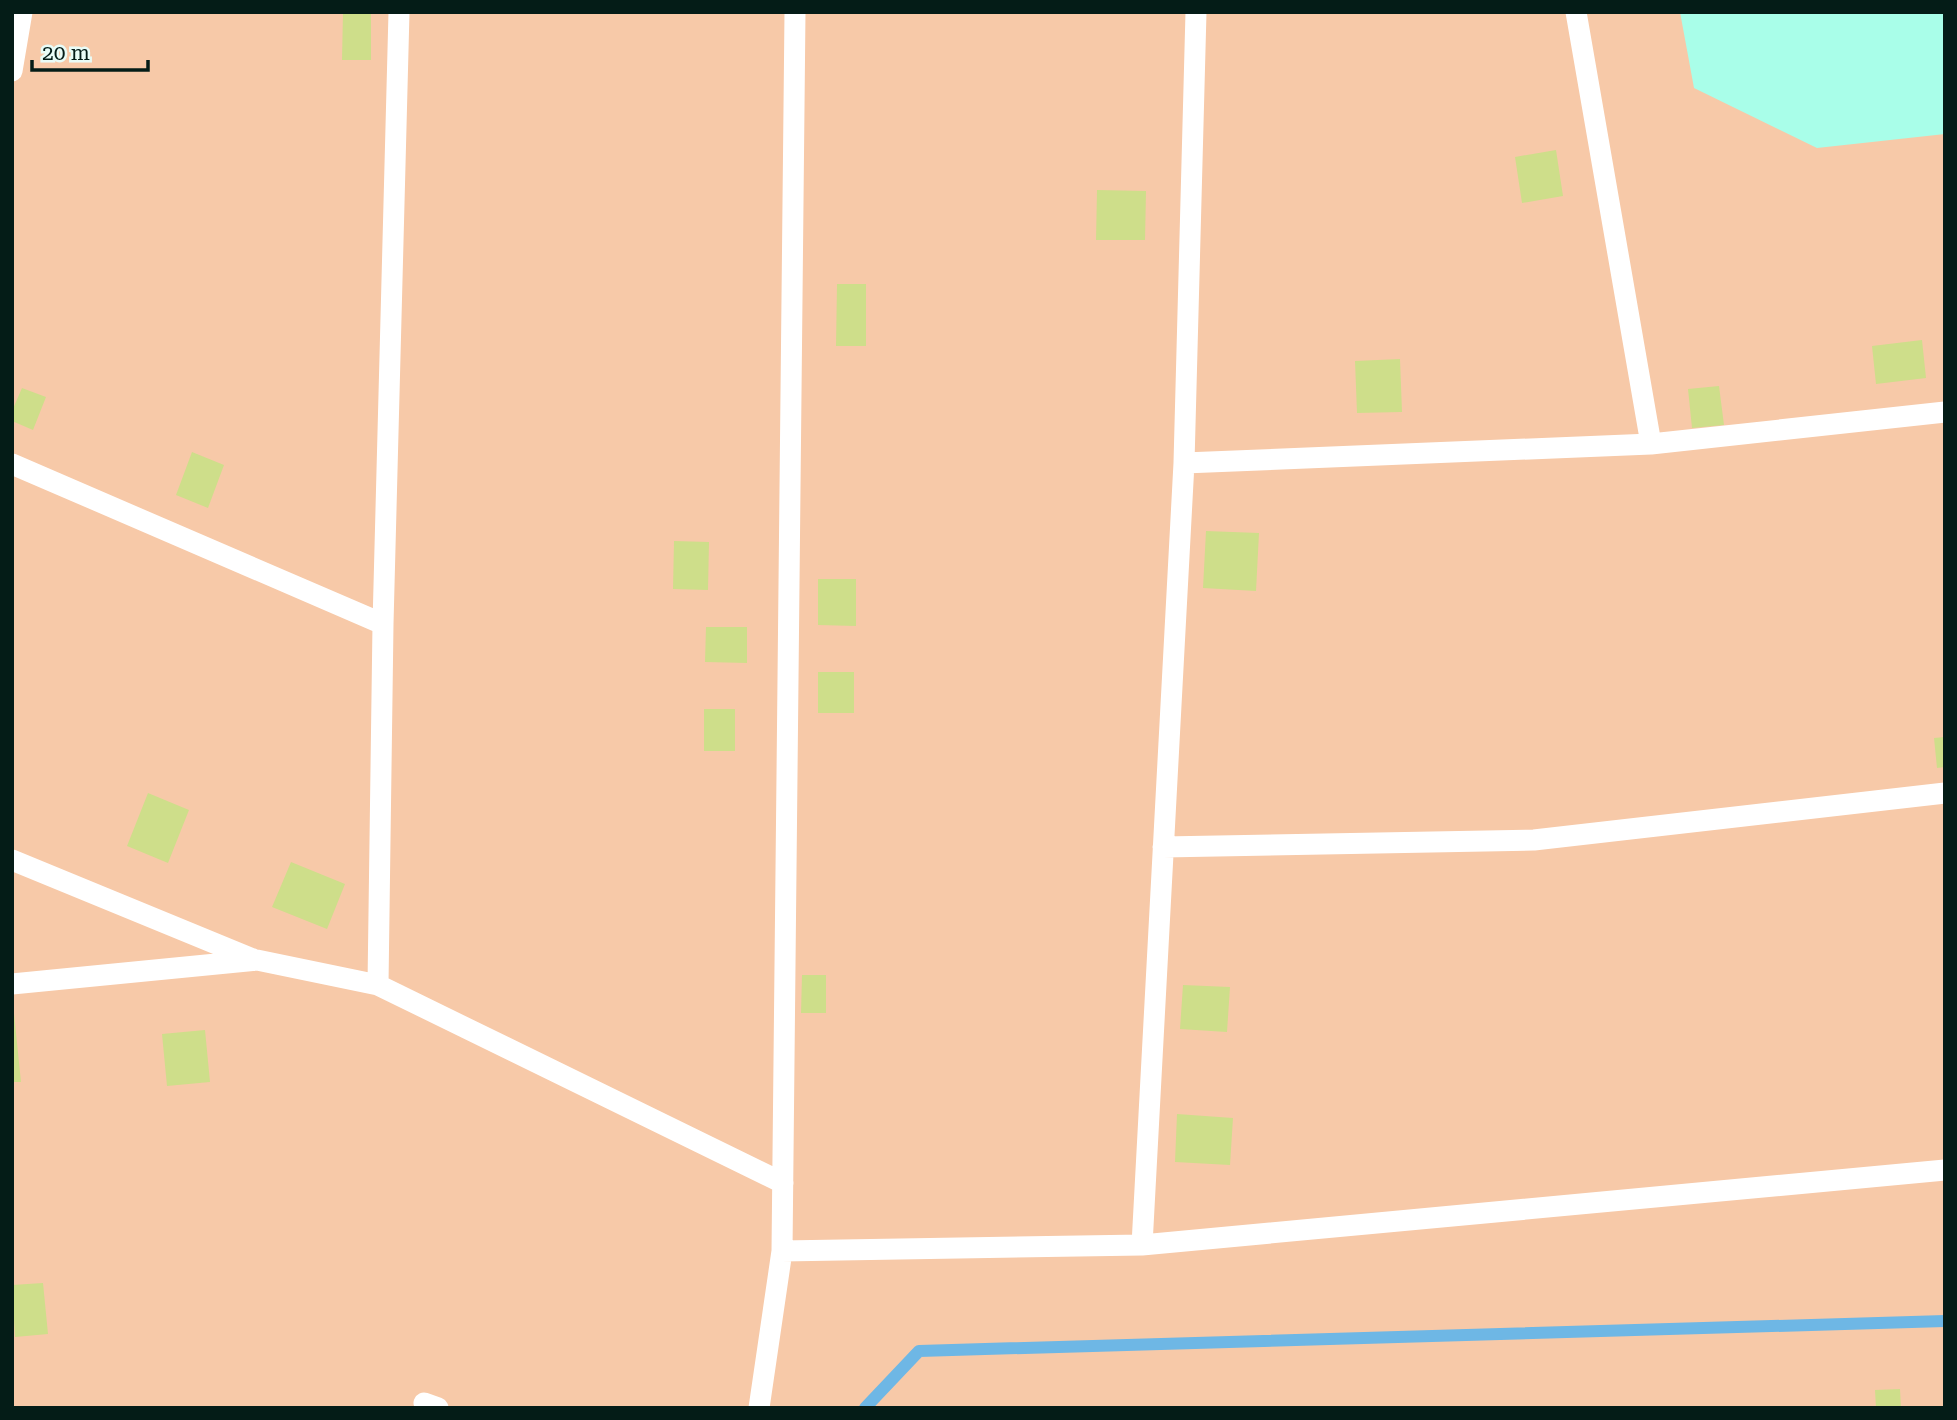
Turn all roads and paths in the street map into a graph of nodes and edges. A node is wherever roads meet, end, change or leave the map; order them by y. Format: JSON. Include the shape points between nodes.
{"nodes":[{"id":1,"x":22,"y":12,"type":"edge"},
{"id":2,"x":399,"y":12,"type":"edge"},
{"id":3,"x":795,"y":12,"type":"edge"},
{"id":4,"x":1196,"y":12,"type":"edge"},
{"id":5,"x":1576,"y":12,"type":"edge"},
{"id":6,"x":12,"y":71,"type":"edge"},
{"id":7,"x":1945,"y":412,"type":"edge"},
{"id":8,"x":1651,"y":444,"type":"junction"},
{"id":9,"x":1184,"y":463,"type":"junction"},
{"id":10,"x":12,"y":464,"type":"edge"},
{"id":11,"x":383,"y":624,"type":"junction"},
{"id":12,"x":1945,"y":793,"type":"edge"},
{"id":13,"x":1163,"y":847,"type":"junction"},
{"id":14,"x":12,"y":860,"type":"edge"},
{"id":15,"x":257,"y":960,"type":"junction"},
{"id":16,"x":12,"y":984,"type":"edge"},
{"id":17,"x":378,"y":985,"type":"junction"},
{"id":18,"x":1945,"y":1170,"type":"edge"},
{"id":19,"x":783,"y":1183,"type":"junction"},
{"id":20,"x":1142,"y":1245,"type":"junction"},
{"id":21,"x":782,"y":1251,"type":"junction"},
{"id":22,"x":759,"y":1408,"type":"edge"}],
"edges":[{"from":1,"to":6,"type":"lane"},
{"from":2,"to":11,"type":"lane"},
{"from":3,"to":19,"type":"lane"},
{"from":4,"to":9,"type":"lane"},
{"from":5,"to":8,"type":"lane"},
{"from":7,"to":8,"type":"lane"},
{"from":8,"to":9,"type":"lane"},
{"from":9,"to":13,"type":"lane"},
{"from":10,"to":11,"type":"lane"},
{"from":11,"to":17,"type":"lane"},
{"from":12,"to":13,"type":"lane","via":[[1534,840]]},
{"from":13,"to":20,"type":"lane"},
{"from":14,"to":15,"type":"lane"},
{"from":15,"to":16,"type":"lane"},
{"from":15,"to":17,"type":"lane"},
{"from":17,"to":19,"type":"lane"},
{"from":18,"to":20,"type":"lane"},
{"from":19,"to":21,"type":"lane"},
{"from":20,"to":21,"type":"lane"},
{"from":21,"to":22,"type":"lane"}]}
